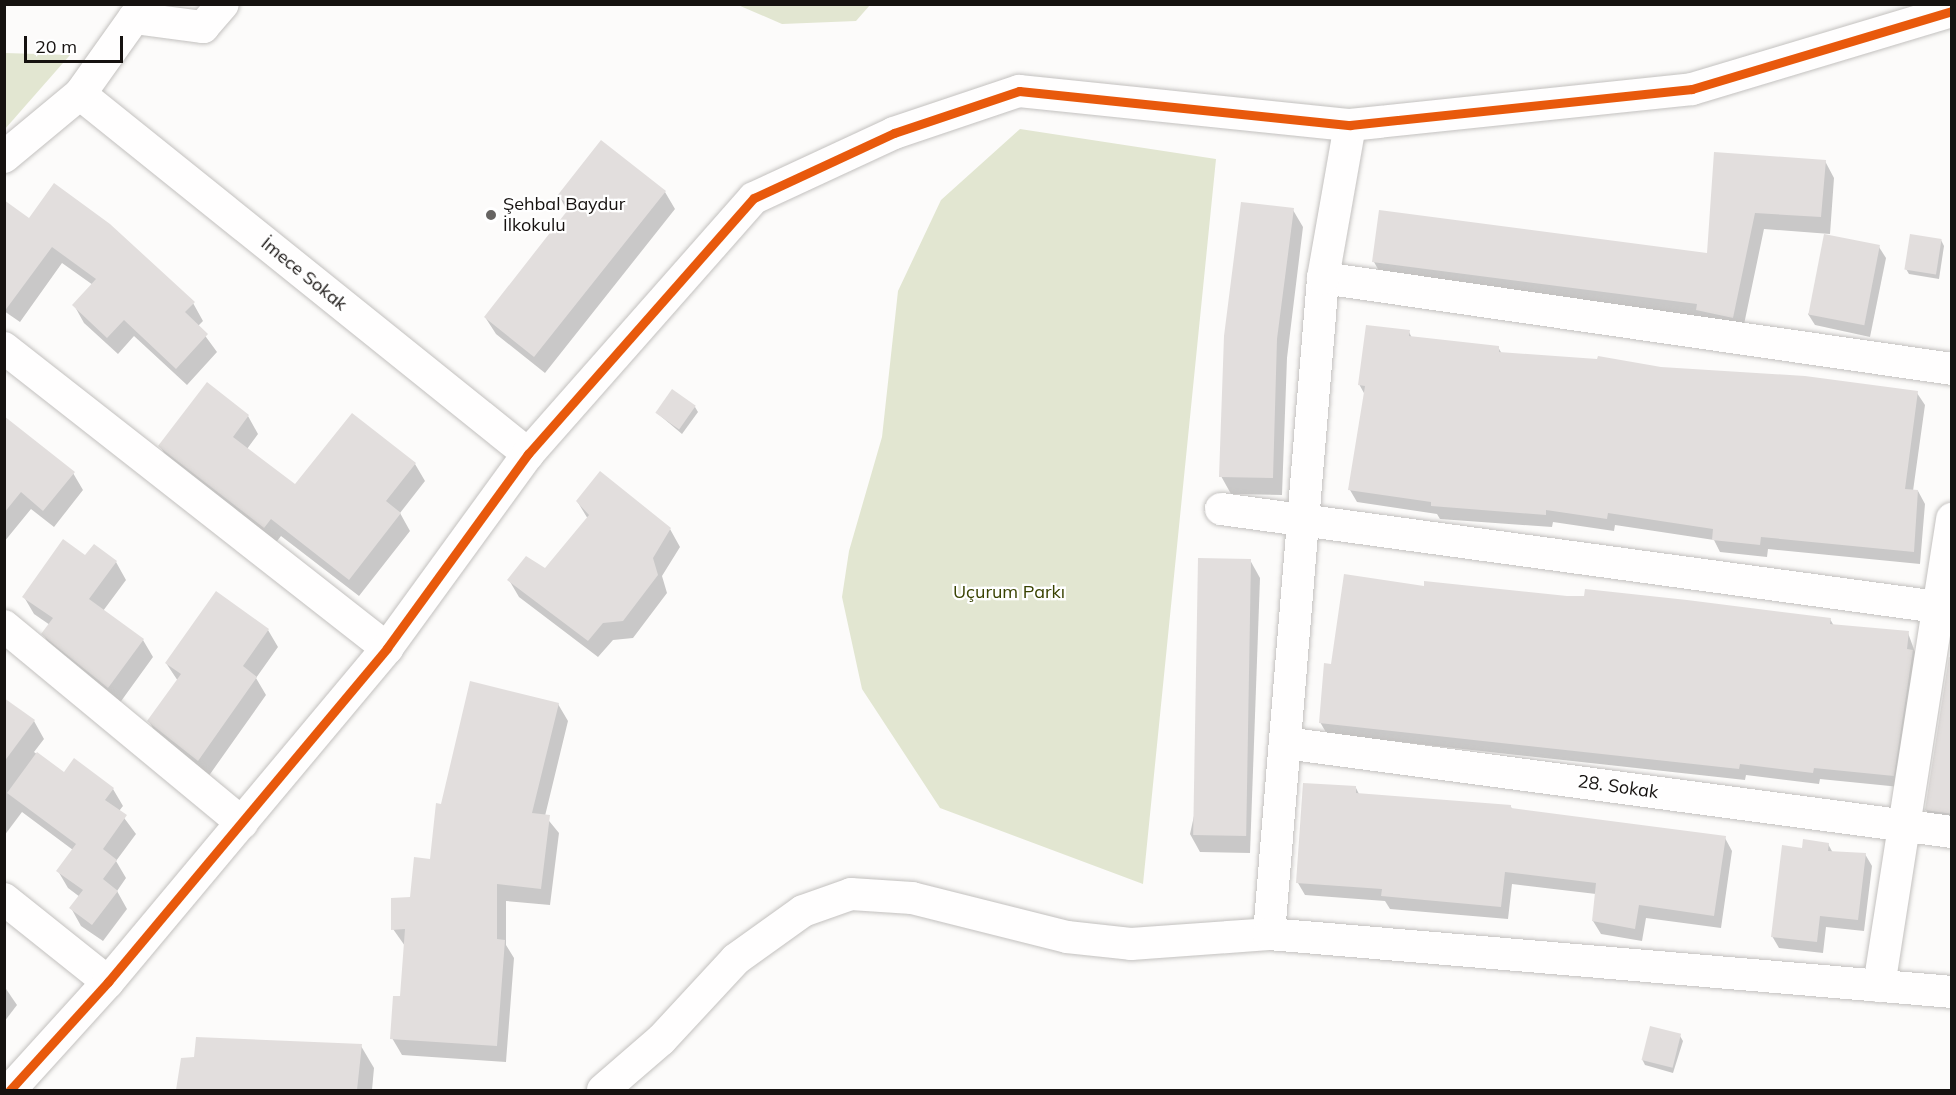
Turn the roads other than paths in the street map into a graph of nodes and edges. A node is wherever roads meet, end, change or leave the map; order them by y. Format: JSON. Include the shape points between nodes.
{"nodes":[{"id":1,"x":223,"y":4,"type":"edge"},
{"id":2,"x":1952,"y":11,"type":"edge"},
{"id":3,"x":80,"y":94,"type":"junction"},
{"id":4,"x":1350,"y":125,"type":"junction"},
{"id":5,"x":4,"y":157,"type":"edge"},
{"id":6,"x":1323,"y":278,"type":"junction"},
{"id":7,"x":7,"y":354,"type":"edge"},
{"id":8,"x":1952,"y":369,"type":"edge"},
{"id":9,"x":528,"y":454,"type":"junction"},
{"id":10,"x":1221,"y":509,"type":"dead end"},
{"id":11,"x":1952,"y":519,"type":"edge"},
{"id":12,"x":1304,"y":522,"type":"junction"},
{"id":13,"x":1946,"y":608,"type":"edge"},
{"id":14,"x":4,"y":626,"type":"edge"},
{"id":15,"x":387,"y":648,"type":"junction"},
{"id":16,"x":1285,"y":743,"type":"junction"},
{"id":17,"x":242,"y":823,"type":"junction"},
{"id":18,"x":1901,"y":825,"type":"junction"},
{"id":19,"x":1952,"y":832,"type":"edge"},
{"id":20,"x":4,"y":899,"type":"edge"},
{"id":21,"x":1269,"y":934,"type":"junction"},
{"id":22,"x":108,"y":982,"type":"junction"},
{"id":23,"x":1879,"y":986,"type":"junction"},
{"id":24,"x":1952,"y":992,"type":"edge"},
{"id":25,"x":10,"y":1090,"type":"edge"},
{"id":26,"x":603,"y":1090,"type":"edge"}],
"edges":[{"from":1,"to":3,"type":"street","via":[[203,27],[134,18]]},
{"from":2,"to":4,"type":"street","via":[[1692,88]]},
{"from":3,"to":5,"type":"street"},
{"from":3,"to":9,"type":"street","name":"İmece Sokak"},
{"from":4,"to":6,"type":"street"},
{"from":4,"to":9,"type":"street","via":[[1019,91],[894,133],[754,198]]},
{"from":6,"to":8,"type":"street"},
{"from":6,"to":12,"type":"street"},
{"from":7,"to":15,"type":"street"},
{"from":9,"to":15,"type":"street"},
{"from":10,"to":12,"type":"street"},
{"from":11,"to":13,"type":"street"},
{"from":12,"to":13,"type":"street"},
{"from":12,"to":16,"type":"street"},
{"from":13,"to":18,"type":"street"},
{"from":14,"to":17,"type":"street"},
{"from":15,"to":17,"type":"street"},
{"from":16,"to":18,"type":"street","name":"28. Sokak"},
{"from":16,"to":21,"type":"street"},
{"from":17,"to":22,"type":"street"},
{"from":18,"to":19,"type":"street","name":"28. Sokak"},
{"from":18,"to":23,"type":"street"},
{"from":20,"to":22,"type":"street"},
{"from":21,"to":23,"type":"street"},
{"from":21,"to":26,"type":"street","via":[[1131,944],[1067,937],[912,898],[851,894],[803,911],[736,959],[661,1040]]},
{"from":22,"to":25,"type":"street"},
{"from":23,"to":24,"type":"street"}]}
